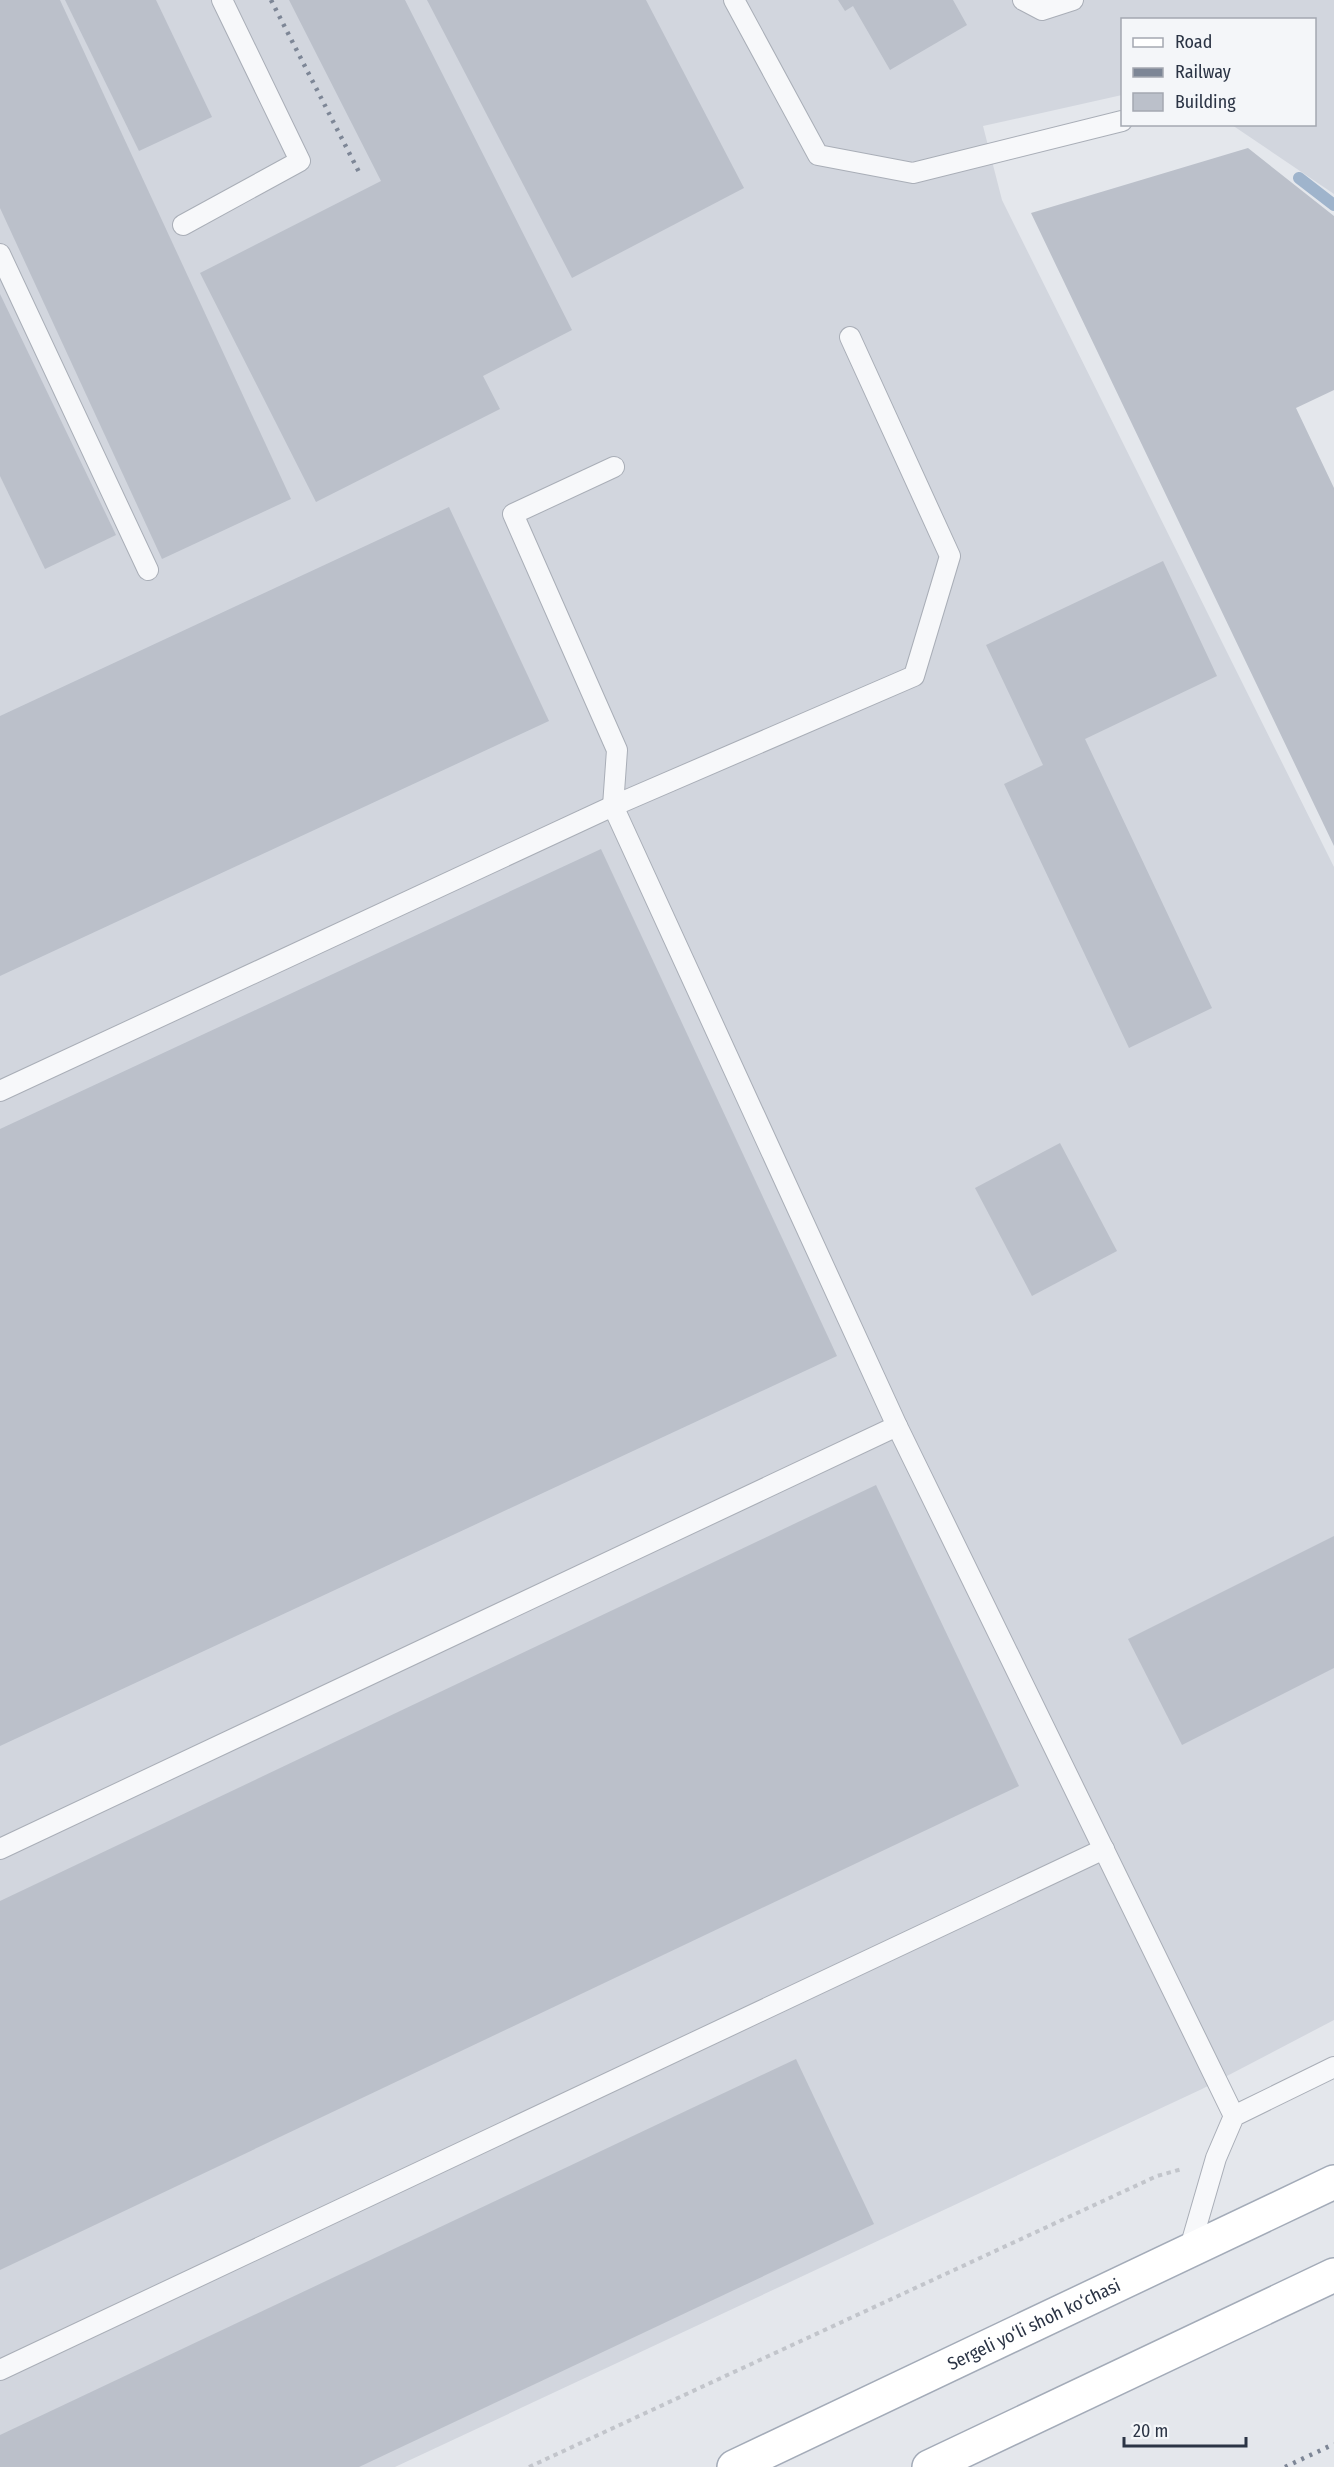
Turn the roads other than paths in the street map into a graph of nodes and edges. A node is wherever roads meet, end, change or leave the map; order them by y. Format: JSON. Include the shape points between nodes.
{"nodes":[{"id":1,"x":222,"y":0,"type":"edge"},
{"id":2,"x":734,"y":0,"type":"edge"},
{"id":3,"x":1023,"y":0,"type":"edge"},
{"id":4,"x":1073,"y":0,"type":"edge"},
{"id":5,"x":1121,"y":121,"type":"edge"},
{"id":6,"x":183,"y":225,"type":"dead end"},
{"id":7,"x":0,"y":254,"type":"edge"},
{"id":8,"x":850,"y":337,"type":"dead end"},
{"id":9,"x":614,"y":468,"type":"dead end"},
{"id":10,"x":148,"y":570,"type":"dead end"},
{"id":11,"x":613,"y":806,"type":"junction"},
{"id":12,"x":0,"y":1091,"type":"edge"},
{"id":13,"x":897,"y":1426,"type":"junction"},
{"id":14,"x":0,"y":1849,"type":"edge"},
{"id":15,"x":1104,"y":1849,"type":"junction"},
{"id":16,"x":1334,"y":2067,"type":"edge"},
{"id":17,"x":1234,"y":2116,"type":"junction"},
{"id":18,"x":1334,"y":2182,"type":"edge"},
{"id":19,"x":1189,"y":2251,"type":"junction"},
{"id":20,"x":1334,"y":2275,"type":"edge"},
{"id":21,"x":0,"y":2370,"type":"edge"},
{"id":22,"x":734,"y":2467,"type":"edge"},
{"id":23,"x":929,"y":2467,"type":"edge"}],
"edges":[{"from":1,"to":6,"type":"lane","via":[[300,162]]},
{"from":2,"to":5,"type":"lane","via":[[818,155],[913,173]]},
{"from":3,"to":4,"type":"lane","via":[[1042,10]]},
{"from":7,"to":10,"type":"lane"},
{"from":8,"to":11,"type":"lane","via":[[950,556],[914,676]]},
{"from":9,"to":11,"type":"lane","via":[[513,514],[617,750]]},
{"from":11,"to":12,"type":"lane"},
{"from":11,"to":13,"type":"lane"},
{"from":13,"to":14,"type":"lane"},
{"from":13,"to":15,"type":"lane"},
{"from":15,"to":17,"type":"lane"},
{"from":15,"to":21,"type":"lane"},
{"from":16,"to":17,"type":"lane"},
{"from":17,"to":19,"type":"lane","via":[[1216,2158]]},
{"from":18,"to":19,"type":"main road","name":"Sergeli yo‘li shoh ko‘chasi"},
{"from":19,"to":22,"type":"main road","name":"Sergeli yo‘li shoh ko‘chasi"},
{"from":20,"to":23,"type":"main road"}]}
